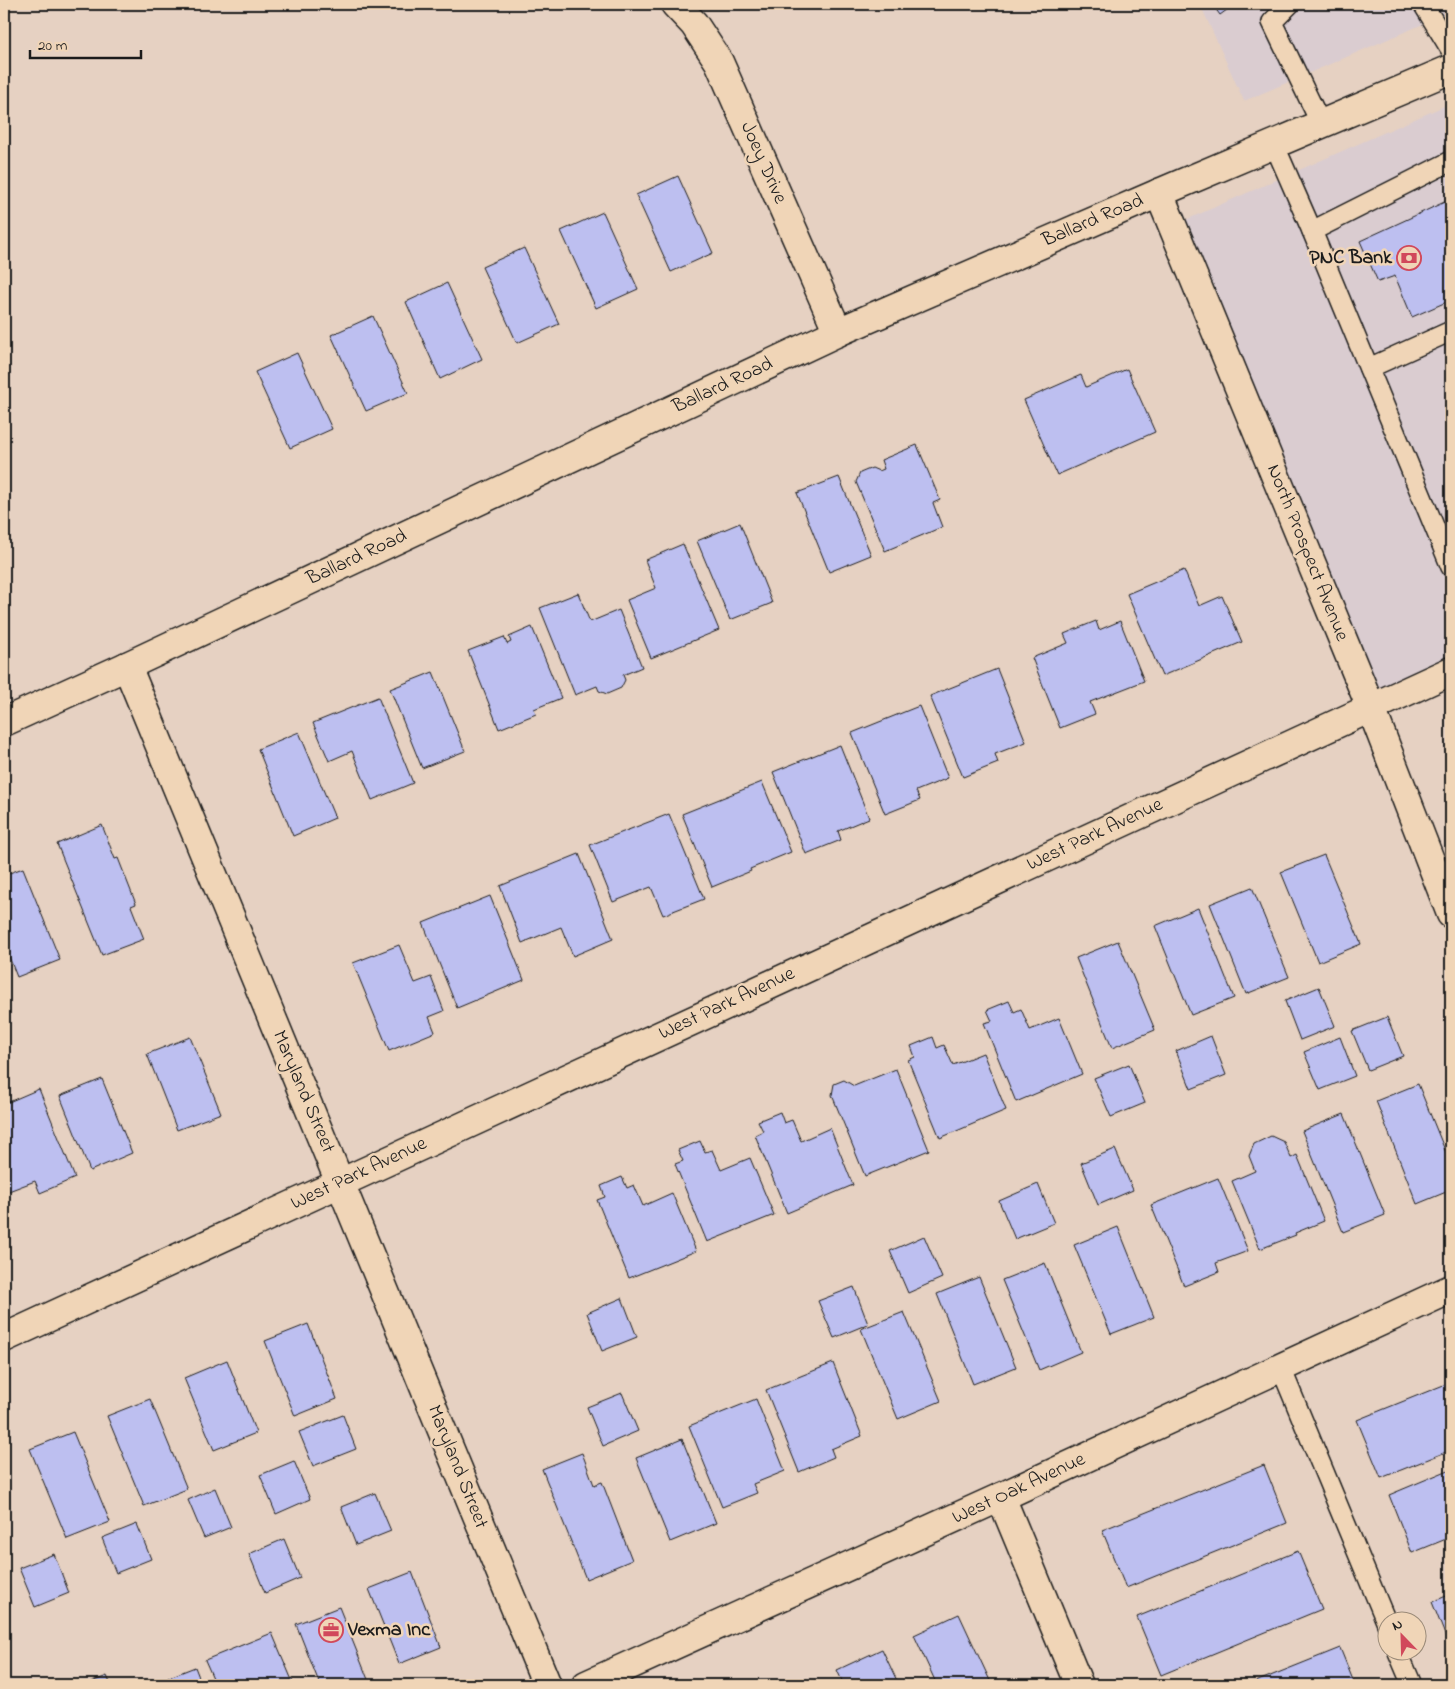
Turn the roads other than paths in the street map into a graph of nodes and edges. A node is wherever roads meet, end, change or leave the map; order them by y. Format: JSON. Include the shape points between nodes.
{"nodes":[{"id":1,"x":675,"y":4,"type":"edge"},
{"id":2,"x":1290,"y":4,"type":"edge"},
{"id":3,"x":1423,"y":4,"type":"edge"},
{"id":4,"x":1451,"y":50,"type":"edge"},
{"id":5,"x":1451,"y":69,"type":"edge"},
{"id":6,"x":1321,"y":124,"type":"junction"},
{"id":7,"x":1274,"y":144,"type":"junction"},
{"id":8,"x":1451,"y":161,"type":"edge"},
{"id":9,"x":1159,"y":193,"type":"junction"},
{"id":10,"x":1312,"y":231,"type":"junction"},
{"id":11,"x":1451,"y":331,"type":"edge"},
{"id":12,"x":838,"y":332,"type":"junction"},
{"id":13,"x":1369,"y":368,"type":"junction"},
{"id":14,"x":1451,"y":567,"type":"edge"},
{"id":15,"x":127,"y":666,"type":"junction"},
{"id":16,"x":1451,"y":671,"type":"edge"},
{"id":17,"x":1371,"y":708,"type":"junction"},
{"id":18,"x":4,"y":722,"type":"edge"},
{"id":19,"x":1451,"y":914,"type":"edge"},
{"id":20,"x":341,"y":1182,"type":"junction"},
{"id":21,"x":1451,"y":1289,"type":"edge"},
{"id":22,"x":4,"y":1338,"type":"edge"},
{"id":23,"x":1281,"y":1368,"type":"junction"},
{"id":24,"x":1001,"y":1497,"type":"junction"},
{"id":25,"x":1382,"y":1612,"type":"edge"},
{"id":26,"x":1402,"y":1662,"type":"edge"},
{"id":27,"x":547,"y":1685,"type":"edge"},
{"id":28,"x":586,"y":1685,"type":"edge"},
{"id":29,"x":1079,"y":1685,"type":"edge"},
{"id":30,"x":1412,"y":1685,"type":"edge"}],
"edges":[{"from":1,"to":12,"type":"street","name":"Joey Drive","via":[[694,24],[719,62]]},
{"from":2,"to":6,"type":"lane","via":[[1272,22]]},
{"from":3,"to":4,"type":"lane"},
{"from":5,"to":6,"type":"street","name":"Ballard Road"},
{"from":6,"to":7,"type":"street","name":"Ballard Road"},
{"from":7,"to":9,"type":"street","name":"Ballard Road"},
{"from":7,"to":10,"type":"lane"},
{"from":8,"to":10,"type":"lane"},
{"from":9,"to":12,"type":"street","name":"Ballard Road"},
{"from":9,"to":17,"type":"street","name":"North Prospect Avenue"},
{"from":10,"to":13,"type":"lane"},
{"from":11,"to":13,"type":"lane"},
{"from":12,"to":15,"type":"street","name":"Ballard Road"},
{"from":13,"to":14,"type":"lane"},
{"from":15,"to":18,"type":"street","name":"Ballard Road"},
{"from":15,"to":20,"type":"street","name":"Maryland Street"},
{"from":16,"to":17,"type":"street","name":"West Park Avenue"},
{"from":17,"to":19,"type":"street","name":"North Prospect Avenue"},
{"from":17,"to":20,"type":"street","name":"West Park Avenue"},
{"from":20,"to":22,"type":"street","name":"West Park Avenue"},
{"from":20,"to":27,"type":"street","name":"Maryland Street"},
{"from":21,"to":23,"type":"street","name":"West Oak Avenue"},
{"from":23,"to":24,"type":"street","name":"West Oak Avenue"},
{"from":23,"to":25,"type":"lane"},
{"from":24,"to":28,"type":"street","name":"West Oak Avenue"},
{"from":24,"to":29,"type":"street"},
{"from":26,"to":30,"type":"lane"}]}
